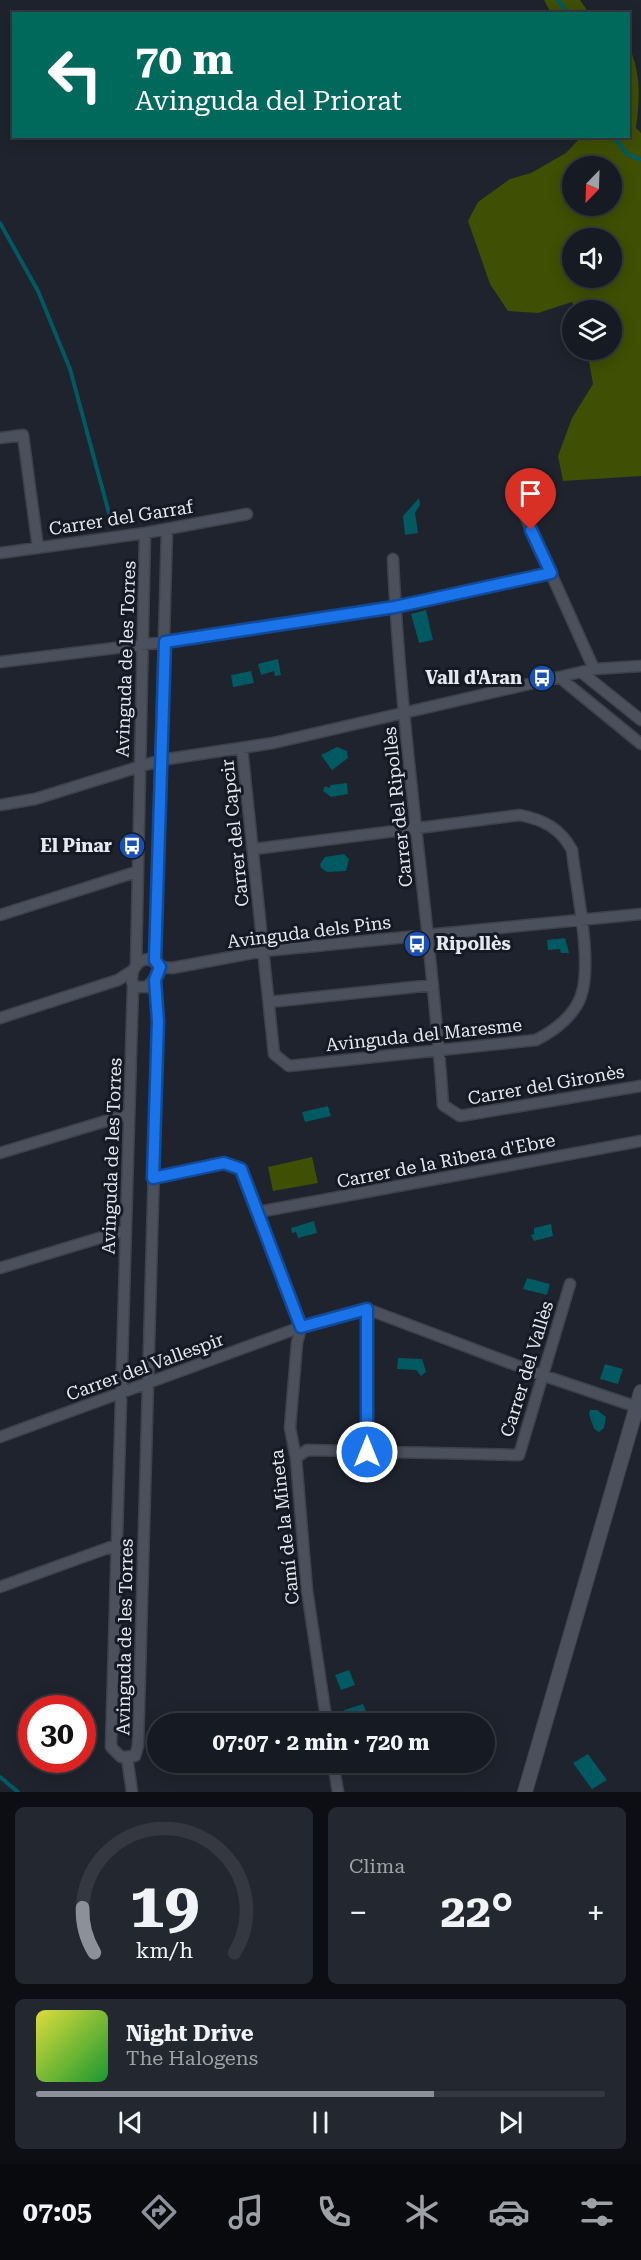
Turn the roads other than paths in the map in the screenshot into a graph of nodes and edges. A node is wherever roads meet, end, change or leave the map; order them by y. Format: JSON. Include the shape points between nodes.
{"nodes":[{"id":1,"x":0,"y":438,"type":"edge"},
{"id":2,"x":512,"y":487,"type":"dead end"},
{"id":3,"x":246,"y":514,"type":"dead end"},
{"id":4,"x":166,"y":529,"type":"junction"},
{"id":5,"x":146,"y":533,"type":"junction"},
{"id":6,"x":38,"y":548,"type":"junction"},
{"id":7,"x":0,"y":554,"type":"edge"},
{"id":8,"x":393,"y":560,"type":"dead end"},
{"id":9,"x":551,"y":573,"type":"junction"},
{"id":10,"x":395,"y":607,"type":"junction"},
{"id":11,"x":165,"y":642,"type":"junction"},
{"id":12,"x":143,"y":644,"type":"junction"},
{"id":13,"x":0,"y":662,"type":"edge"},
{"id":14,"x":641,"y":666,"type":"edge"},
{"id":15,"x":594,"y":669,"type":"junction"},
{"id":16,"x":581,"y":672,"type":"junction"},
{"id":17,"x":559,"y":677,"type":"junction"},
{"id":18,"x":404,"y":713,"type":"junction"},
{"id":19,"x":641,"y":720,"type":"edge"},
{"id":20,"x":641,"y":744,"type":"edge"},
{"id":21,"x":242,"y":748,"type":"junction"},
{"id":22,"x":161,"y":760,"type":"junction"},
{"id":23,"x":139,"y":768,"type":"junction"},
{"id":24,"x":0,"y":805,"type":"edge"},
{"id":25,"x":418,"y":829,"type":"junction"},
{"id":26,"x":254,"y":849,"type":"junction"},
{"id":27,"x":136,"y":872,"type":"junction"},
{"id":28,"x":641,"y":914,"type":"edge"},
{"id":29,"x":0,"y":915,"type":"edge"},
{"id":30,"x":580,"y":920,"type":"junction"},
{"id":31,"x":429,"y":934,"type":"junction"},
{"id":32,"x":264,"y":951,"type":"junction"},
{"id":33,"x":157,"y":964,"type":"junction"},
{"id":34,"x":133,"y":976,"type":"junction"},
{"id":35,"x":155,"y":980,"type":"junction"},
{"id":36,"x":433,"y":985,"type":"junction"},
{"id":37,"x":269,"y":1002,"type":"junction"},
{"id":38,"x":0,"y":1018,"type":"edge"},
{"id":39,"x":440,"y":1051,"type":"junction"},
{"id":40,"x":641,"y":1086,"type":"edge"},
{"id":41,"x":129,"y":1114,"type":"junction"},
{"id":42,"x":641,"y":1141,"type":"edge"},
{"id":43,"x":0,"y":1153,"type":"edge"},
{"id":44,"x":153,"y":1178,"type":"junction"},
{"id":45,"x":258,"y":1212,"type":"junction"},
{"id":46,"x":126,"y":1230,"type":"junction"},
{"id":47,"x":0,"y":1268,"type":"edge"},
{"id":48,"x":570,"y":1284,"type":"dead end"},
{"id":49,"x":367,"y":1309,"type":"junction"},
{"id":50,"x":301,"y":1327,"type":"junction"},
{"id":51,"x":542,"y":1375,"type":"junction"},
{"id":52,"x":148,"y":1383,"type":"junction"},
{"id":53,"x":641,"y":1392,"type":"edge"},
{"id":54,"x":121,"y":1394,"type":"junction"},
{"id":55,"x":637,"y":1407,"type":"junction"},
{"id":56,"x":0,"y":1437,"type":"edge"},
{"id":57,"x":367,"y":1452,"type":"junction"},
{"id":58,"x":296,"y":1458,"type":"junction"},
{"id":59,"x":118,"y":1544,"type":"junction"},
{"id":60,"x":0,"y":1587,"type":"edge"},
{"id":61,"x":325,"y":1713,"type":"edge"},
{"id":62,"x":127,"y":1757,"type":"junction"},
{"id":63,"x":335,"y":1773,"type":"edge"},
{"id":64,"x":132,"y":1792,"type":"edge"},
{"id":65,"x":338,"y":1792,"type":"edge"},
{"id":66,"x":525,"y":1792,"type":"edge"}],
"edges":[{"from":1,"to":6,"type":"street","via":[[23,435]]},
{"from":2,"to":9,"type":"street"},
{"from":3,"to":4,"type":"street","name":"Carrer del Garraf"},
{"from":4,"to":5,"type":"street","name":"Carrer del Garraf"},
{"from":4,"to":11,"type":"street","name":"Avinguda de les Torres"},
{"from":5,"to":6,"type":"street","name":"Carrer del Garraf"},
{"from":5,"to":12,"type":"street","name":"Avinguda de les Torres"},
{"from":6,"to":7,"type":"street","name":"Carrer del Garraf"},
{"from":8,"to":10,"type":"street","name":"Carrer del Ripollès"},
{"from":9,"to":10,"type":"street"},
{"from":9,"to":15,"type":"street"},
{"from":10,"to":11,"type":"street"},
{"from":10,"to":18,"type":"street","name":"Carrer del Ripollès"},
{"from":11,"to":12,"type":"street"},
{"from":11,"to":22,"type":"street","name":"Avinguda de les Torres"},
{"from":12,"to":13,"type":"street"},
{"from":12,"to":23,"type":"street","name":"Avinguda de les Torres"},
{"from":14,"to":15,"type":"street"},
{"from":15,"to":16,"type":"street"},
{"from":16,"to":17,"type":"street"},
{"from":16,"to":19,"type":"street"},
{"from":17,"to":18,"type":"street"},
{"from":17,"to":20,"type":"street"},
{"from":18,"to":21,"type":"street"},
{"from":18,"to":25,"type":"street","name":"Carrer del Ripollès"},
{"from":21,"to":22,"type":"street"},
{"from":21,"to":26,"type":"street","name":"Carrer del Capcir"},
{"from":22,"to":23,"type":"street"},
{"from":22,"to":33,"type":"street","name":"Avinguda de les Torres"},
{"from":23,"to":24,"type":"street","via":[[35,799]]},
{"from":23,"to":27,"type":"street","name":"Avinguda de les Torres"},
{"from":25,"to":26,"type":"street","name":"Avinguda del Maresme"},
{"from":25,"to":30,"type":"street","name":"Avinguda del Maresme","via":[[520,815],[553,826],[572,850]]},
{"from":25,"to":31,"type":"street","name":"Carrer del Ripollès"},
{"from":26,"to":32,"type":"street","name":"Carrer del Capcir"},
{"from":27,"to":29,"type":"street"},
{"from":27,"to":34,"type":"street","name":"Avinguda de les Torres"},
{"from":28,"to":30,"type":"street","name":"Avinguda dels Pins"},
{"from":30,"to":31,"type":"street","name":"Avinguda dels Pins"},
{"from":30,"to":39,"type":"street","name":"Avinguda del Maresme","via":[[584,982],[575,1008],[562,1023],[536,1040]]},
{"from":31,"to":32,"type":"street","name":"Avinguda dels Pins"},
{"from":31,"to":36,"type":"street","name":"Carrer del Ripollès"},
{"from":32,"to":33,"type":"street","name":"Avinguda dels Pins","via":[[172,968]]},
{"from":32,"to":37,"type":"street","name":"Avinguda del Maresme"},
{"from":33,"to":34,"type":"street","name":"Avinguda dels Pins","via":[[145,959]]},
{"from":33,"to":35,"type":"street","name":"Avinguda de les Torres"},
{"from":34,"to":35,"type":"street","via":[[141,988]]},
{"from":34,"to":38,"type":"street"},
{"from":34,"to":41,"type":"street","name":"Avinguda de les Torres"},
{"from":35,"to":44,"type":"street","name":"Avinguda de les Torres","via":[[158,1021]]},
{"from":36,"to":37,"type":"street"},
{"from":36,"to":39,"type":"street","name":"Carrer del Ripollès"},
{"from":37,"to":39,"type":"street","name":"Avinguda del Maresme","via":[[274,1054],[289,1066]]},
{"from":39,"to":40,"type":"street","name":"Carrer del Gironès","via":[[443,1105],[460,1116]]},
{"from":41,"to":43,"type":"street"},
{"from":41,"to":46,"type":"street","name":"Avinguda de les Torres"},
{"from":42,"to":45,"type":"street","name":"Carrer de la Ribera d'Ebre"},
{"from":44,"to":45,"type":"street","via":[[224,1163],[241,1169]]},
{"from":44,"to":52,"type":"street","name":"Avinguda de les Torres"},
{"from":45,"to":50,"type":"street"},
{"from":46,"to":47,"type":"street"},
{"from":46,"to":54,"type":"street","name":"Avinguda de les Torres"},
{"from":48,"to":51,"type":"street","name":"Carrer del Vallès"},
{"from":49,"to":50,"type":"street","name":"Carrer del Vallespir"},
{"from":49,"to":51,"type":"street"},
{"from":49,"to":57,"type":"street"},
{"from":50,"to":52,"type":"street","name":"Carrer del Vallespir"},
{"from":50,"to":58,"type":"street","name":"Camí de la Mineta","via":[[291,1399],[290,1428]]},
{"from":51,"to":55,"type":"street"},
{"from":51,"to":57,"type":"street","name":"Carrer del Vallès","via":[[519,1455]]},
{"from":52,"to":54,"type":"street","name":"Carrer del Vallespir"},
{"from":52,"to":62,"type":"street","name":"Avinguda de les Torres","via":[[138,1746],[135,1756]]},
{"from":53,"to":55,"type":"street"},
{"from":54,"to":56,"type":"street","name":"Carrer del Vallespir"},
{"from":54,"to":59,"type":"street","name":"Avinguda de les Torres"},
{"from":55,"to":66,"type":"street"},
{"from":57,"to":58,"type":"street","name":"Carrer del Vallès","via":[[308,1450]]},
{"from":58,"to":61,"type":"street","name":"Camí de la Mineta","via":[[307,1590]]},
{"from":59,"to":60,"type":"street"},
{"from":59,"to":62,"type":"street","name":"Avinguda de les Torres","via":[[111,1747],[121,1757]]},
{"from":62,"to":64,"type":"street"},
{"from":63,"to":65,"type":"street"}]}
